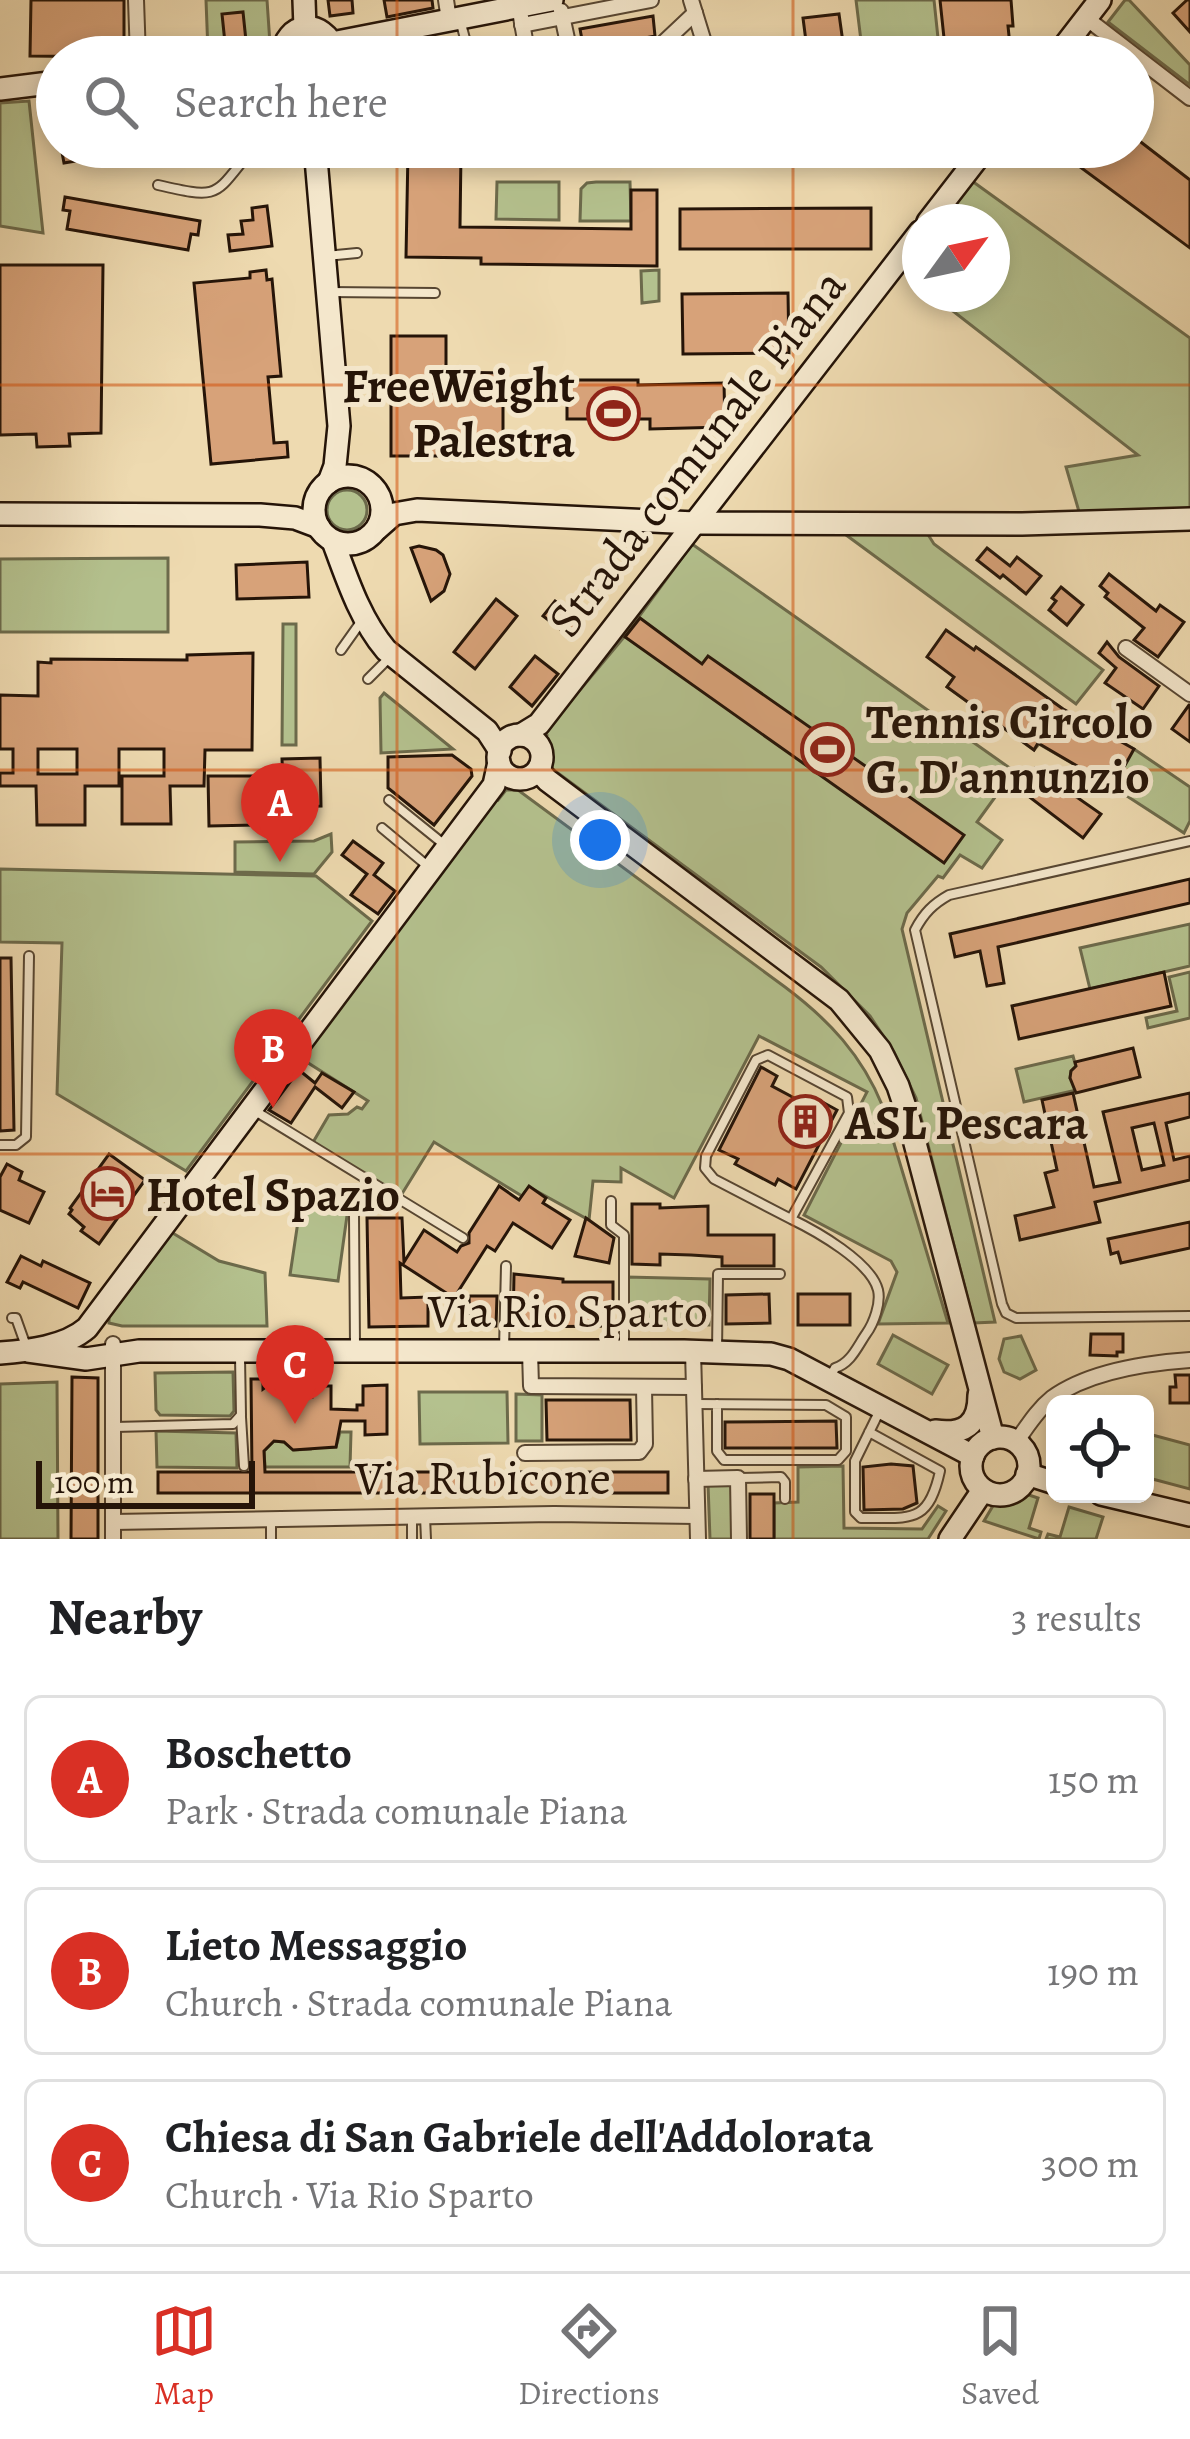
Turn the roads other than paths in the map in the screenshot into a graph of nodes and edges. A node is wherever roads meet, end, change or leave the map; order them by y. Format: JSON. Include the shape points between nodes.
{"nodes":[{"id":1,"x":136,"y":0,"type":"edge"},
{"id":2,"x":304,"y":0,"type":"edge"},
{"id":3,"x":651,"y":0,"type":"edge"},
{"id":4,"x":557,"y":6,"type":"edge"},
{"id":5,"x":693,"y":7,"type":"edge"},
{"id":6,"x":1093,"y":9,"type":"edge"},
{"id":7,"x":451,"y":13,"type":"edge"},
{"id":8,"x":520,"y":15,"type":"junction"},
{"id":9,"x":305,"y":28,"type":"junction"},
{"id":10,"x":137,"y":36,"type":"edge"},
{"id":11,"x":289,"y":36,"type":"edge"},
{"id":12,"x":324,"y":36,"type":"edge"},
{"id":13,"x":378,"y":36,"type":"edge"},
{"id":14,"x":524,"y":36,"type":"edge"},
{"id":15,"x":566,"y":36,"type":"edge"},
{"id":16,"x":668,"y":36,"type":"edge"},
{"id":17,"x":702,"y":36,"type":"edge"},
{"id":18,"x":1072,"y":36,"type":"edge"},
{"id":19,"x":1122,"y":36,"type":"edge"},
{"id":20,"x":1154,"y":65,"type":"edge"},
{"id":21,"x":36,"y":85,"type":"edge"},
{"id":22,"x":0,"y":89,"type":"edge"},
{"id":23,"x":1190,"y":98,"type":"edge"},
{"id":24,"x":237,"y":168,"type":"edge"},
{"id":25,"x":317,"y":168,"type":"edge"},
{"id":26,"x":970,"y":168,"type":"edge"},
{"id":27,"x":158,"y":185,"type":"dead end"},
{"id":28,"x":942,"y":204,"type":"edge"},
{"id":29,"x":357,"y":253,"type":"dead end"},
{"id":30,"x":902,"y":255,"type":"edge"},
{"id":31,"x":325,"y":256,"type":"junction"},
{"id":32,"x":328,"y":292,"type":"junction"},
{"id":33,"x":435,"y":293,"type":"dead end"},
{"id":34,"x":339,"y":426,"type":"junction"},
{"id":35,"x":360,"y":478,"type":"junction"},
{"id":36,"x":323,"y":488,"type":"junction"},
{"id":37,"x":378,"y":494,"type":"junction"},
{"id":38,"x":417,"y":510,"type":"junction"},
{"id":39,"x":0,"y":514,"type":"edge"},
{"id":40,"x":260,"y":515,"type":"junction"},
{"id":41,"x":1190,"y":519,"type":"edge"},
{"id":42,"x":694,"y":523,"type":"junction"},
{"id":43,"x":326,"y":534,"type":"junction"},
{"id":44,"x":372,"y":534,"type":"junction"},
{"id":45,"x":360,"y":609,"type":"junction"},
{"id":46,"x":1126,"y":648,"type":"dead end"},
{"id":47,"x":341,"y":650,"type":"dead end"},
{"id":48,"x":393,"y":655,"type":"junction"},
{"id":49,"x":368,"y":679,"type":"dead end"},
{"id":50,"x":1190,"y":694,"type":"edge"},
{"id":51,"x":515,"y":754,"type":"junction"},
{"id":52,"x":389,"y":800,"type":"dead end"},
{"id":53,"x":382,"y":828,"type":"dead end"},
{"id":54,"x":1190,"y":841,"type":"edge"},
{"id":55,"x":447,"y":847,"type":"junction"},
{"id":56,"x":431,"y":868,"type":"junction"},
{"id":57,"x":29,"y":956,"type":"dead end"},
{"id":58,"x":250,"y":1108,"type":"junction"},
{"id":59,"x":0,"y":1145,"type":"edge"},
{"id":60,"x":611,"y":1201,"type":"dead end"},
{"id":61,"x":354,"y":1215,"type":"dead end"},
{"id":62,"x":791,"y":1219,"type":"junction"},
{"id":63,"x":463,"y":1238,"type":"dead end"},
{"id":64,"x":506,"y":1266,"type":"dead end"},
{"id":65,"x":780,"y":1274,"type":"dead end"},
{"id":66,"x":1190,"y":1316,"type":"edge"},
{"id":67,"x":12,"y":1318,"type":"dead end"},
{"id":68,"x":94,"y":1343,"type":"junction"},
{"id":69,"x":28,"y":1351,"type":"junction"},
{"id":70,"x":240,"y":1351,"type":"junction"},
{"id":71,"x":355,"y":1351,"type":"junction"},
{"id":72,"x":503,"y":1351,"type":"junction"},
{"id":73,"x":530,"y":1351,"type":"junction"},
{"id":74,"x":624,"y":1351,"type":"junction"},
{"id":75,"x":693,"y":1352,"type":"junction"},
{"id":76,"x":717,"y":1352,"type":"junction"},
{"id":77,"x":0,"y":1354,"type":"edge"},
{"id":78,"x":1190,"y":1360,"type":"edge"},
{"id":79,"x":838,"y":1376,"type":"junction"},
{"id":80,"x":978,"y":1382,"type":"junction"},
{"id":81,"x":644,"y":1387,"type":"junction"},
{"id":82,"x":694,"y":1387,"type":"junction"},
{"id":83,"x":694,"y":1404,"type":"junction"},
{"id":84,"x":717,"y":1404,"type":"junction"},
{"id":85,"x":882,"y":1407,"type":"junction"},
{"id":86,"x":241,"y":1415,"type":"junction"},
{"id":87,"x":113,"y":1427,"type":"junction"},
{"id":88,"x":924,"y":1429,"type":"junction"},
{"id":89,"x":869,"y":1432,"type":"junction"},
{"id":90,"x":1012,"y":1436,"type":"junction"},
{"id":91,"x":525,"y":1453,"type":"dead end"},
{"id":92,"x":973,"y":1456,"type":"junction"},
{"id":93,"x":244,"y":1466,"type":"dead end"},
{"id":94,"x":1027,"y":1474,"type":"junction"},
{"id":95,"x":738,"y":1478,"type":"junction"},
{"id":96,"x":696,"y":1479,"type":"junction"},
{"id":97,"x":1046,"y":1480,"type":"edge"},
{"id":98,"x":983,"y":1490,"type":"junction"},
{"id":99,"x":785,"y":1499,"type":"dead end"},
{"id":100,"x":1139,"y":1503,"type":"edge"},
{"id":101,"x":419,"y":1515,"type":"junction"},
{"id":102,"x":1190,"y":1515,"type":"edge"},
{"id":103,"x":696,"y":1516,"type":"junction"},
{"id":104,"x":270,"y":1518,"type":"junction"},
{"id":105,"x":113,"y":1522,"type":"junction"},
{"id":106,"x":113,"y":1539,"type":"edge"},
{"id":107,"x":272,"y":1539,"type":"edge"},
{"id":108,"x":412,"y":1539,"type":"edge"},
{"id":109,"x":425,"y":1539,"type":"edge"},
{"id":110,"x":698,"y":1539,"type":"edge"},
{"id":111,"x":739,"y":1539,"type":"edge"},
{"id":112,"x":950,"y":1539,"type":"edge"}],
"edges":[{"from":1,"to":10,"type":"street"},
{"from":2,"to":9,"type":"street"},
{"from":3,"to":4,"type":"street"},
{"from":4,"to":8,"type":"street"},
{"from":4,"to":15,"type":"street"},
{"from":5,"to":16,"type":"street"},
{"from":5,"to":17,"type":"street"},
{"from":6,"to":18,"type":"street"},
{"from":6,"to":19,"type":"street"},
{"from":7,"to":8,"type":"street"},
{"from":7,"to":13,"type":"street"},
{"from":8,"to":14,"type":"street"},
{"from":9,"to":11,"type":"street"},
{"from":9,"to":12,"type":"street"},
{"from":20,"to":23,"type":"street"},
{"from":21,"to":22,"type":"street"},
{"from":24,"to":27,"type":"lane","via":[[218,191],[202,195]]},
{"from":25,"to":31,"type":"street"},
{"from":26,"to":28,"type":"street"},
{"from":29,"to":31,"type":"lane"},
{"from":30,"to":42,"type":"street","name":"Strada comunale Piana"},
{"from":31,"to":32,"type":"street"},
{"from":32,"to":33,"type":"lane"},
{"from":32,"to":34,"type":"street"},
{"from":34,"to":35,"type":"street"},
{"from":34,"to":36,"type":"street","via":[[335,466]]},
{"from":35,"to":36,"type":"street","via":[[339,477]]},
{"from":35,"to":37,"type":"street"},
{"from":36,"to":40,"type":"street","via":[[297,507]]},
{"from":36,"to":43,"type":"street","via":[[314,512]]},
{"from":37,"to":38,"type":"street"},
{"from":37,"to":44,"type":"street","via":[[382,512]]},
{"from":38,"to":42,"type":"street"},
{"from":38,"to":44,"type":"street","via":[[394,514]]},
{"from":39,"to":40,"type":"street"},
{"from":40,"to":43,"type":"street","via":[[296,518]]},
{"from":41,"to":42,"type":"street"},
{"from":42,"to":51,"type":"street","name":"Strada comunale Piana"},
{"from":43,"to":44,"type":"street","via":[[344,544]]},
{"from":43,"to":45,"type":"street"},
{"from":44,"to":45,"type":"street","via":[[357,566]]},
{"from":45,"to":47,"type":"lane"},
{"from":45,"to":48,"type":"street"},
{"from":46,"to":50,"type":"street"},
{"from":48,"to":49,"type":"lane"},
{"from":48,"to":51,"type":"street"},
{"from":51,"to":55,"type":"street","name":"Strada comunale Piana"},
{"from":51,"to":80,"type":"street","via":[[828,990],[868,1033],[902,1096]]},
{"from":52,"to":55,"type":"lane"},
{"from":53,"to":56,"type":"lane"},
{"from":54,"to":66,"type":"lane","via":[[949,895],[916,930],[1006,1312]]},
{"from":55,"to":56,"type":"street","name":"Strada comunale Piana"},
{"from":56,"to":58,"type":"street","name":"Strada comunale Piana"},
{"from":57,"to":59,"type":"lane","via":[[26,1137]]},
{"from":58,"to":63,"type":"lane"},
{"from":58,"to":68,"type":"street","name":"Strada comunale Piana"},
{"from":60,"to":74,"type":"lane","via":[[611,1225],[624,1235]]},
{"from":61,"to":71,"type":"lane"},
{"from":62,"to":62,"type":"lane","via":[[705,1168],[756,1060],[768,1055],[848,1097],[849,1114]]},
{"from":62,"to":79,"type":"lane","via":[[844,1251],[880,1294],[872,1325]]},
{"from":64,"to":72,"type":"lane"},
{"from":65,"to":76,"type":"lane","via":[[718,1274]]},
{"from":67,"to":69,"type":"lane"},
{"from":68,"to":69,"type":"street"},
{"from":68,"to":70,"type":"street","name":"Via Rio Sparto"},
{"from":68,"to":87,"type":"street","via":[[113,1384]]},
{"from":69,"to":77,"type":"street"},
{"from":70,"to":71,"type":"street","name":"Via Rio Sparto"},
{"from":70,"to":86,"type":"lane"},
{"from":71,"to":72,"type":"street","name":"Via Rio Sparto"},
{"from":72,"to":73,"type":"street","name":"Via Rio Sparto"},
{"from":73,"to":74,"type":"street","name":"Via Rio Sparto"},
{"from":73,"to":81,"type":"street","via":[[531,1385]]},
{"from":74,"to":75,"type":"street","name":"Via Rio Sparto"},
{"from":75,"to":76,"type":"street","name":"Via Rio Sparto"},
{"from":75,"to":82,"type":"street"},
{"from":76,"to":79,"type":"street","name":"Via Rio Sparto","via":[[771,1354]]},
{"from":78,"to":90,"type":"street","via":[[1076,1384]]},
{"from":79,"to":85,"type":"street","name":"Via Rio Sparto"},
{"from":80,"to":88,"type":"street","via":[[972,1425]]},
{"from":80,"to":90,"type":"street"},
{"from":80,"to":90,"type":"street","via":[[992,1416]]},
{"from":81,"to":82,"type":"street"},
{"from":81,"to":91,"type":"street","via":[[639,1452]]},
{"from":82,"to":83,"type":"street"},
{"from":83,"to":84,"type":"lane"},
{"from":83,"to":96,"type":"street"},
{"from":84,"to":84,"type":"lane","via":[[826,1405],[846,1417],[846,1451],[838,1460],[724,1460]]},
{"from":85,"to":88,"type":"street","name":"Via Rio Sparto"},
{"from":85,"to":89,"type":"lane"},
{"from":86,"to":87,"type":"lane","via":[[233,1424]]},
{"from":86,"to":93,"type":"lane"},
{"from":87,"to":105,"type":"street"},
{"from":88,"to":92,"type":"street","name":"Via Rio Sparto"},
{"from":89,"to":89,"type":"lane","via":[[855,1461],[855,1512],[914,1517],[925,1510],[940,1471]]},
{"from":90,"to":92,"type":"street","via":[[981,1444]]},
{"from":90,"to":94,"type":"street","via":[[1028,1460]]},
{"from":92,"to":98,"type":"street","via":[[972,1474]]},
{"from":94,"to":97,"type":"street"},
{"from":94,"to":98,"type":"street","via":[[1013,1492]]},
{"from":95,"to":96,"type":"street"},
{"from":95,"to":99,"type":"lane","via":[[781,1477]]},
{"from":95,"to":111,"type":"street"},
{"from":96,"to":103,"type":"street"},
{"from":98,"to":112,"type":"street"},
{"from":100,"to":102,"type":"street"},
{"from":101,"to":103,"type":"street","name":"Via Rubicone"},
{"from":101,"to":104,"type":"street","name":"Via Rubicone"},
{"from":101,"to":108,"type":"lane"},
{"from":101,"to":109,"type":"lane"},
{"from":103,"to":110,"type":"street"},
{"from":104,"to":105,"type":"street","name":"Via Rubicone"},
{"from":104,"to":107,"type":"lane"},
{"from":105,"to":106,"type":"street"}]}
